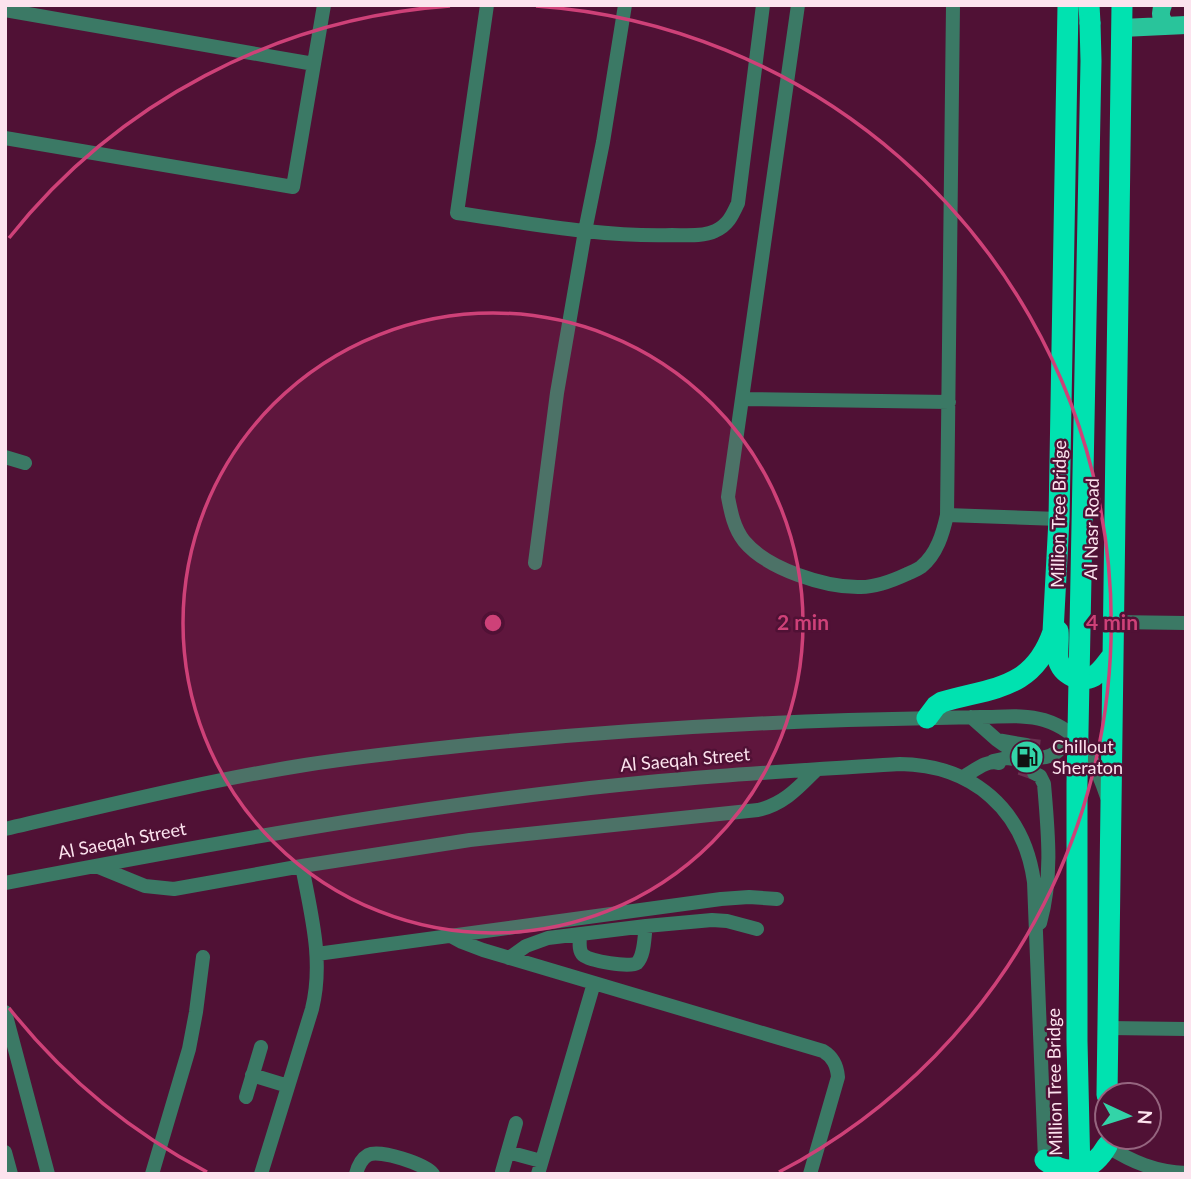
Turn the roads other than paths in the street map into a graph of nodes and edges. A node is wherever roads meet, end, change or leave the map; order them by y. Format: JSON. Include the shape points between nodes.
{"nodes":[{"id":1,"x":324,"y":5,"type":"edge"},
{"id":2,"x":487,"y":5,"type":"edge"},
{"id":3,"x":763,"y":5,"type":"edge"},
{"id":4,"x":798,"y":5,"type":"edge"},
{"id":5,"x":953,"y":5,"type":"edge"},
{"id":6,"x":1068,"y":5,"type":"edge"},
{"id":7,"x":1122,"y":5,"type":"edge"},
{"id":8,"x":1163,"y":5,"type":"edge"},
{"id":9,"x":625,"y":6,"type":"edge"},
{"id":10,"x":5,"y":10,"type":"edge"},
{"id":11,"x":1089,"y":14,"type":"edge"},
{"id":12,"x":1167,"y":26,"type":"junction"},
{"id":13,"x":1186,"y":26,"type":"edge"},
{"id":14,"x":1122,"y":28,"type":"junction"},
{"id":15,"x":314,"y":64,"type":"junction"},
{"id":16,"x":5,"y":138,"type":"edge"},
{"id":17,"x":585,"y":231,"type":"junction"},
{"id":18,"x":742,"y":399,"type":"junction"},
{"id":19,"x":949,"y":402,"type":"junction"},
{"id":20,"x":5,"y":457,"type":"edge"},
{"id":21,"x":25,"y":463,"type":"dead end"},
{"id":22,"x":947,"y":515,"type":"junction"},
{"id":23,"x":1059,"y":519,"type":"junction"},
{"id":24,"x":536,"y":563,"type":"dead end"},
{"id":25,"x":1055,"y":615,"type":"junction"},
{"id":26,"x":1114,"y":622,"type":"junction"},
{"id":27,"x":1186,"y":623,"type":"edge"},
{"id":28,"x":1113,"y":655,"type":"junction"},
{"id":29,"x":971,"y":717,"type":"junction"},
{"id":30,"x":927,"y":718,"type":"junction"},
{"id":31,"x":1072,"y":735,"type":"junction"},
{"id":32,"x":997,"y":740,"type":"junction"},
{"id":33,"x":1026,"y":746,"type":"tunnel mouth"},
{"id":34,"x":1042,"y":747,"type":"tunnel mouth"},
{"id":35,"x":1060,"y":748,"type":"junction"},
{"id":36,"x":993,"y":761,"type":"junction"},
{"id":37,"x":816,"y":770,"type":"junction"},
{"id":38,"x":1033,"y":775,"type":"junction"},
{"id":39,"x":963,"y":777,"type":"junction"},
{"id":40,"x":1111,"y":808,"type":"junction"},
{"id":41,"x":5,"y":829,"type":"edge"},
{"id":42,"x":96,"y":866,"type":"junction"},
{"id":43,"x":302,"y":866,"type":"junction"},
{"id":44,"x":5,"y":883,"type":"edge"},
{"id":45,"x":777,"y":899,"type":"dead end"},
{"id":46,"x":646,"y":926,"type":"junction"},
{"id":47,"x":757,"y":929,"type":"dead end"},
{"id":48,"x":580,"y":934,"type":"junction"},
{"id":49,"x":451,"y":936,"type":"junction"},
{"id":50,"x":1036,"y":938,"type":"junction"},
{"id":51,"x":317,"y":954,"type":"junction"},
{"id":52,"x":202,"y":957,"type":"dead end"},
{"id":53,"x":509,"y":958,"type":"junction"},
{"id":54,"x":594,"y":983,"type":"junction"},
{"id":55,"x":5,"y":1012,"type":"edge"},
{"id":56,"x":1108,"y":1028,"type":"junction"},
{"id":57,"x":1186,"y":1029,"type":"edge"},
{"id":58,"x":261,"y":1047,"type":"dead end"},
{"id":59,"x":252,"y":1075,"type":"junction"},
{"id":60,"x":1107,"y":1081,"type":"edge"},
{"id":61,"x":288,"y":1086,"type":"junction"},
{"id":62,"x":246,"y":1097,"type":"dead end"},
{"id":63,"x":516,"y":1123,"type":"dead end"},
{"id":64,"x":1103,"y":1151,"type":"edge"},
{"id":65,"x":1108,"y":1151,"type":"edge"},
{"id":66,"x":1119,"y":1151,"type":"edge"},
{"id":67,"x":5,"y":1152,"type":"edge"},
{"id":68,"x":508,"y":1152,"type":"junction"},
{"id":69,"x":1046,"y":1167,"type":"edge"},
{"id":70,"x":540,"y":1168,"type":"edge"},
{"id":71,"x":502,"y":1172,"type":"dead end"},
{"id":72,"x":1161,"y":1172,"type":"edge"},
{"id":73,"x":1186,"y":1173,"type":"edge"},
{"id":74,"x":11,"y":1174,"type":"edge"},
{"id":75,"x":48,"y":1174,"type":"edge"},
{"id":76,"x":152,"y":1174,"type":"edge"},
{"id":77,"x":261,"y":1174,"type":"edge"},
{"id":78,"x":356,"y":1174,"type":"edge"},
{"id":79,"x":433,"y":1174,"type":"edge"},
{"id":80,"x":810,"y":1174,"type":"edge"},
{"id":81,"x":1080,"y":1174,"type":"edge"},
{"id":82,"x":1109,"y":1174,"type":"edge"}],
"edges":[{"from":1,"to":15,"type":"street"},
{"from":2,"to":17,"type":"street","via":[[457,214]]},
{"from":3,"to":17,"type":"street","via":[[738,203],[730,221],[713,232],[689,235]]},
{"from":4,"to":18,"type":"street"},
{"from":5,"to":19,"type":"street"},
{"from":6,"to":23,"type":"highway"},
{"from":7,"to":14,"type":"highway","name":"Al Nasr Road"},
{"from":8,"to":12,"type":"main road","via":[[1160,14]]},
{"from":9,"to":17,"type":"street"},
{"from":10,"to":15,"type":"street"},
{"from":11,"to":81,"type":"highway","name":"Million Tree Bridge","bridge":true,"via":[[1077,783]]},
{"from":12,"to":13,"type":"main road"},
{"from":12,"to":14,"type":"main road"},
{"from":14,"to":26,"type":"highway","name":"Al Nasr Road"},
{"from":15,"to":16,"type":"street","via":[[293,187]]},
{"from":17,"to":24,"type":"street","via":[[557,393]]},
{"from":18,"to":19,"type":"street"},
{"from":18,"to":22,"type":"street","via":[[728,497],[732,520],[753,551],[781,568],[834,585],[890,582],[921,567],[943,534]]},
{"from":19,"to":22,"type":"street"},
{"from":20,"to":21,"type":"street"},
{"from":22,"to":23,"type":"street"},
{"from":23,"to":25,"type":"highway"},
{"from":25,"to":28,"type":"highway","via":[[1059,660],[1068,674],[1092,677]]},
{"from":25,"to":30,"type":"highway","via":[[1048,647],[1031,670],[1006,685],[942,702]]},
{"from":26,"to":27,"type":"street"},
{"from":26,"to":28,"type":"highway","name":"Al Nasr Road"},
{"from":28,"to":40,"type":"highway","name":"Al Nasr Road"},
{"from":29,"to":30,"type":"street","name":"Al Saeqah Street"},
{"from":29,"to":31,"type":"street","name":"Al Saeqah Street","via":[[1034,718]]},
{"from":29,"to":32,"type":"street"},
{"from":30,"to":41,"type":"street","name":"Al Saeqah Street","via":[[606,733],[362,757],[202,783]]},
{"from":31,"to":35,"type":"street"},
{"from":31,"to":40,"type":"street","name":"Al Saeqah Street","via":[[1093,761]]},
{"from":32,"to":33,"type":"street"},
{"from":32,"to":35,"type":"street","via":[[1027,756],[1050,755]]},
{"from":34,"to":35,"type":"street"},
{"from":36,"to":38,"type":"street"},
{"from":36,"to":38,"type":"street","via":[[1007,758],[1039,763],[1046,769]]},
{"from":36,"to":39,"type":"street"},
{"from":37,"to":39,"type":"street","name":"Al Saeqah Street","via":[[913,764]]},
{"from":37,"to":42,"type":"street","name":"Al Saeqah Street","via":[[651,781],[488,800]]},
{"from":37,"to":43,"type":"street","via":[[783,801],[758,810],[470,840]]},
{"from":38,"to":50,"type":"street","via":[[1049,870]]},
{"from":39,"to":50,"type":"street","name":"Al Saeqah Street","via":[[998,804],[1023,840],[1034,883]]},
{"from":40,"to":56,"type":"highway","name":"Al Nasr Road"},
{"from":42,"to":43,"type":"street","via":[[137,884],[163,889]]},
{"from":42,"to":44,"type":"street","name":"Al Saeqah Street"},
{"from":43,"to":51,"type":"street"},
{"from":45,"to":49,"type":"street","via":[[720,899]]},
{"from":46,"to":47,"type":"street","via":[[712,920]]},
{"from":46,"to":48,"type":"street"},
{"from":46,"to":48,"type":"street","via":[[642,956],[628,966],[585,957]]},
{"from":48,"to":53,"type":"street","via":[[536,941]]},
{"from":49,"to":51,"type":"street"},
{"from":49,"to":53,"type":"street"},
{"from":50,"to":69,"type":"street","name":"Al Saeqah Street"},
{"from":51,"to":61,"type":"street","via":[[315,995]]},
{"from":52,"to":76,"type":"street","via":[[189,1049]]},
{"from":53,"to":54,"type":"street"},
{"from":54,"to":70,"type":"street"},
{"from":54,"to":80,"type":"street","via":[[828,1054],[838,1077]]},
{"from":55,"to":75,"type":"street"},
{"from":56,"to":57,"type":"street"},
{"from":56,"to":60,"type":"highway","name":"Al Nasr Road"},
{"from":58,"to":59,"type":"street"},
{"from":59,"to":61,"type":"street"},
{"from":59,"to":62,"type":"street"},
{"from":61,"to":77,"type":"street"},
{"from":63,"to":68,"type":"street"},
{"from":64,"to":69,"type":"highway","via":[[1094,1163],[1074,1171]]},
{"from":65,"to":82,"type":"highway"},
{"from":66,"to":72,"type":"street"},
{"from":67,"to":74,"type":"street"},
{"from":68,"to":70,"type":"street"},
{"from":68,"to":71,"type":"street"},
{"from":72,"to":73,"type":"street"},
{"from":78,"to":79,"type":"street","via":[[364,1158],[378,1153],[425,1167]]}]}
